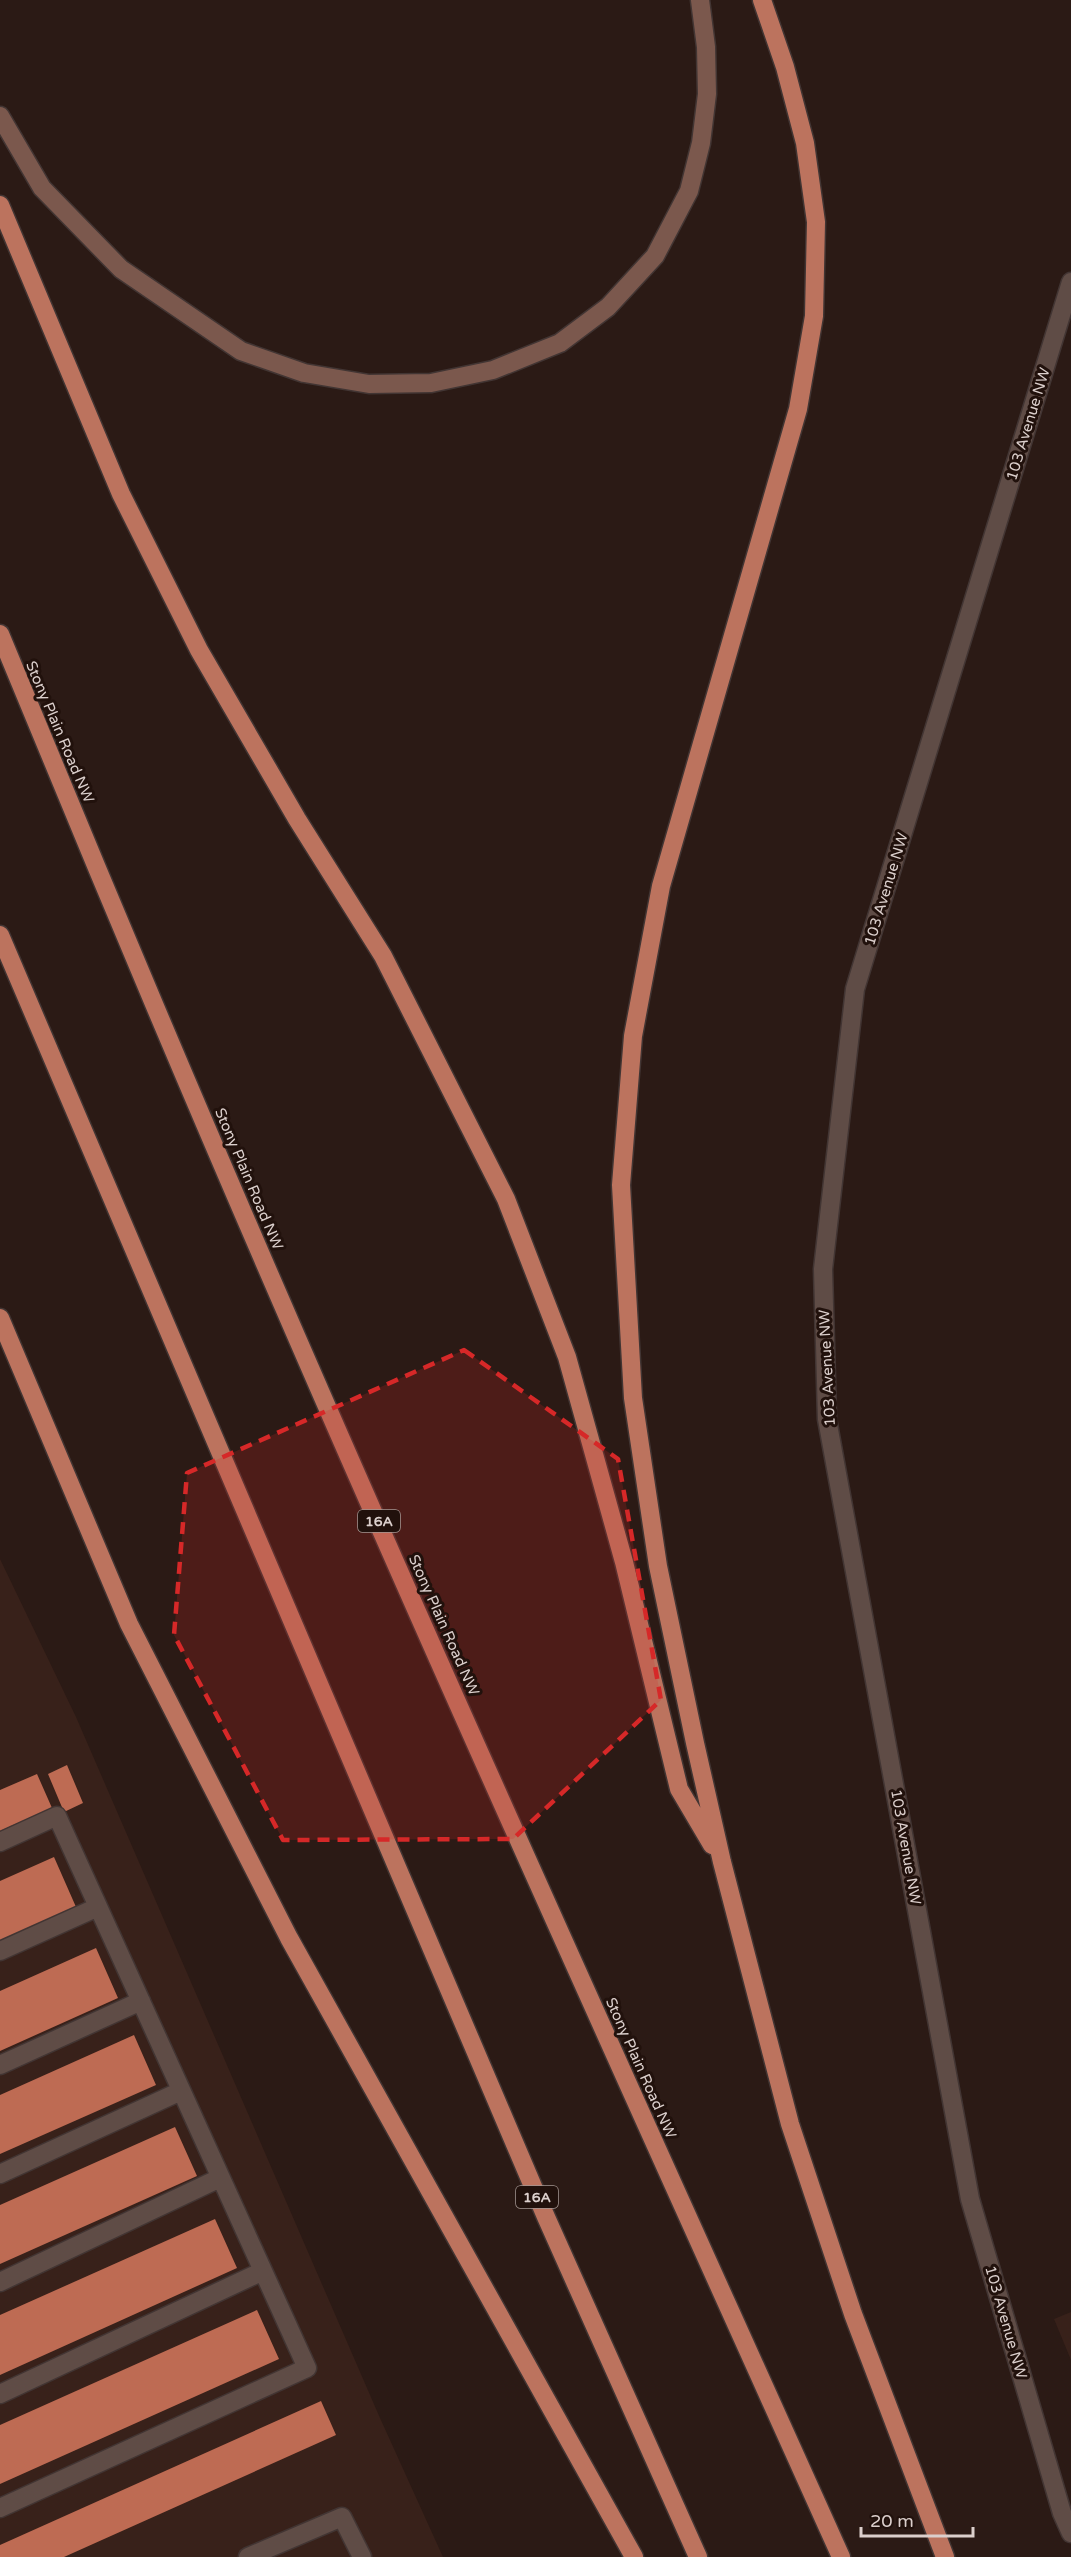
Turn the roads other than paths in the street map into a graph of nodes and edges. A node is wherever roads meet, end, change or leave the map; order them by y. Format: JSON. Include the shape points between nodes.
{"nodes":[{"id":1,"x":700,"y":0,"type":"edge"},
{"id":2,"x":762,"y":0,"type":"edge"},
{"id":3,"x":0,"y":116,"type":"edge"},
{"id":4,"x":0,"y":205,"type":"edge"},
{"id":5,"x":1071,"y":282,"type":"edge"},
{"id":6,"x":0,"y":634,"type":"edge"},
{"id":7,"x":0,"y":935,"type":"edge"},
{"id":8,"x":0,"y":1318,"type":"edge"},
{"id":9,"x":0,"y":1332,"type":"edge"},
{"id":10,"x":12,"y":1348,"type":"junction"},
{"id":11,"x":0,"y":1842,"type":"edge"},
{"id":12,"x":722,"y":1862,"type":"junction"},
{"id":13,"x":98,"y":1907,"type":"junction"},
{"id":14,"x":0,"y":1951,"type":"edge"},
{"id":15,"x":141,"y":2001,"type":"junction"},
{"id":16,"x":0,"y":2065,"type":"edge"},
{"id":17,"x":181,"y":2091,"type":"junction"},
{"id":18,"x":0,"y":2174,"type":"edge"},
{"id":19,"x":220,"y":2178,"type":"junction"},
{"id":20,"x":263,"y":2271,"type":"junction"},
{"id":21,"x":0,"y":2282,"type":"edge"},
{"id":22,"x":0,"y":2394,"type":"edge"},
{"id":23,"x":0,"y":2508,"type":"edge"},
{"id":24,"x":1066,"y":2512,"type":"edge"},
{"id":25,"x":1071,"y":2533,"type":"edge"},
{"id":26,"x":248,"y":2557,"type":"edge"},
{"id":27,"x":362,"y":2557,"type":"edge"},
{"id":28,"x":634,"y":2557,"type":"edge"},
{"id":29,"x":698,"y":2557,"type":"edge"},
{"id":30,"x":841,"y":2557,"type":"edge"},
{"id":31,"x":945,"y":2557,"type":"edge"}],
"edges":[{"from":1,"to":3,"type":"main road","via":[[707,94],[701,143],[689,191],[655,256],[608,307],[560,343],[493,370],[431,383],[369,384],[304,373],[241,351],[120,269],[42,188]]},
{"from":2,"to":12,"type":"highway","via":[[805,143],[816,222],[814,316],[798,409],[661,886],[633,1036],[621,1185],[633,1398],[641,1454],[658,1566]]},
{"from":4,"to":12,"type":"highway","via":[[121,494],[199,650],[297,819],[383,956],[506,1199],[567,1357],[624,1562],[679,1789]]},
{"from":5,"to":24,"type":"street","name":"103 Avenue NW","via":[[855,988],[823,1269],[827,1419],[970,2199]]},
{"from":6,"to":30,"type":"highway","name":"Stony Plain Road NW","number":"16A","via":[[155,1007],[323,1395]]},
{"from":7,"to":29,"type":"highway","number":"16A","via":[[537,2195]]},
{"from":8,"to":10,"type":"highway"},
{"from":9,"to":10,"type":"highway"},
{"from":10,"to":28,"type":"highway","via":[[129,1623],[289,1938]]},
{"from":11,"to":13,"type":"street","via":[[57,1816]]},
{"from":12,"to":31,"type":"highway","via":[[790,2124],[853,2314]]},
{"from":13,"to":14,"type":"street"},
{"from":13,"to":15,"type":"street"},
{"from":15,"to":16,"type":"street"},
{"from":15,"to":17,"type":"street"},
{"from":17,"to":18,"type":"street"},
{"from":17,"to":19,"type":"street"},
{"from":19,"to":20,"type":"street"},
{"from":19,"to":21,"type":"street"},
{"from":20,"to":22,"type":"street"},
{"from":20,"to":23,"type":"street","via":[[307,2368]]},
{"from":24,"to":25,"type":"street","name":"103 Avenue NW"},
{"from":26,"to":27,"type":"street","via":[[342,2517]]}]}
